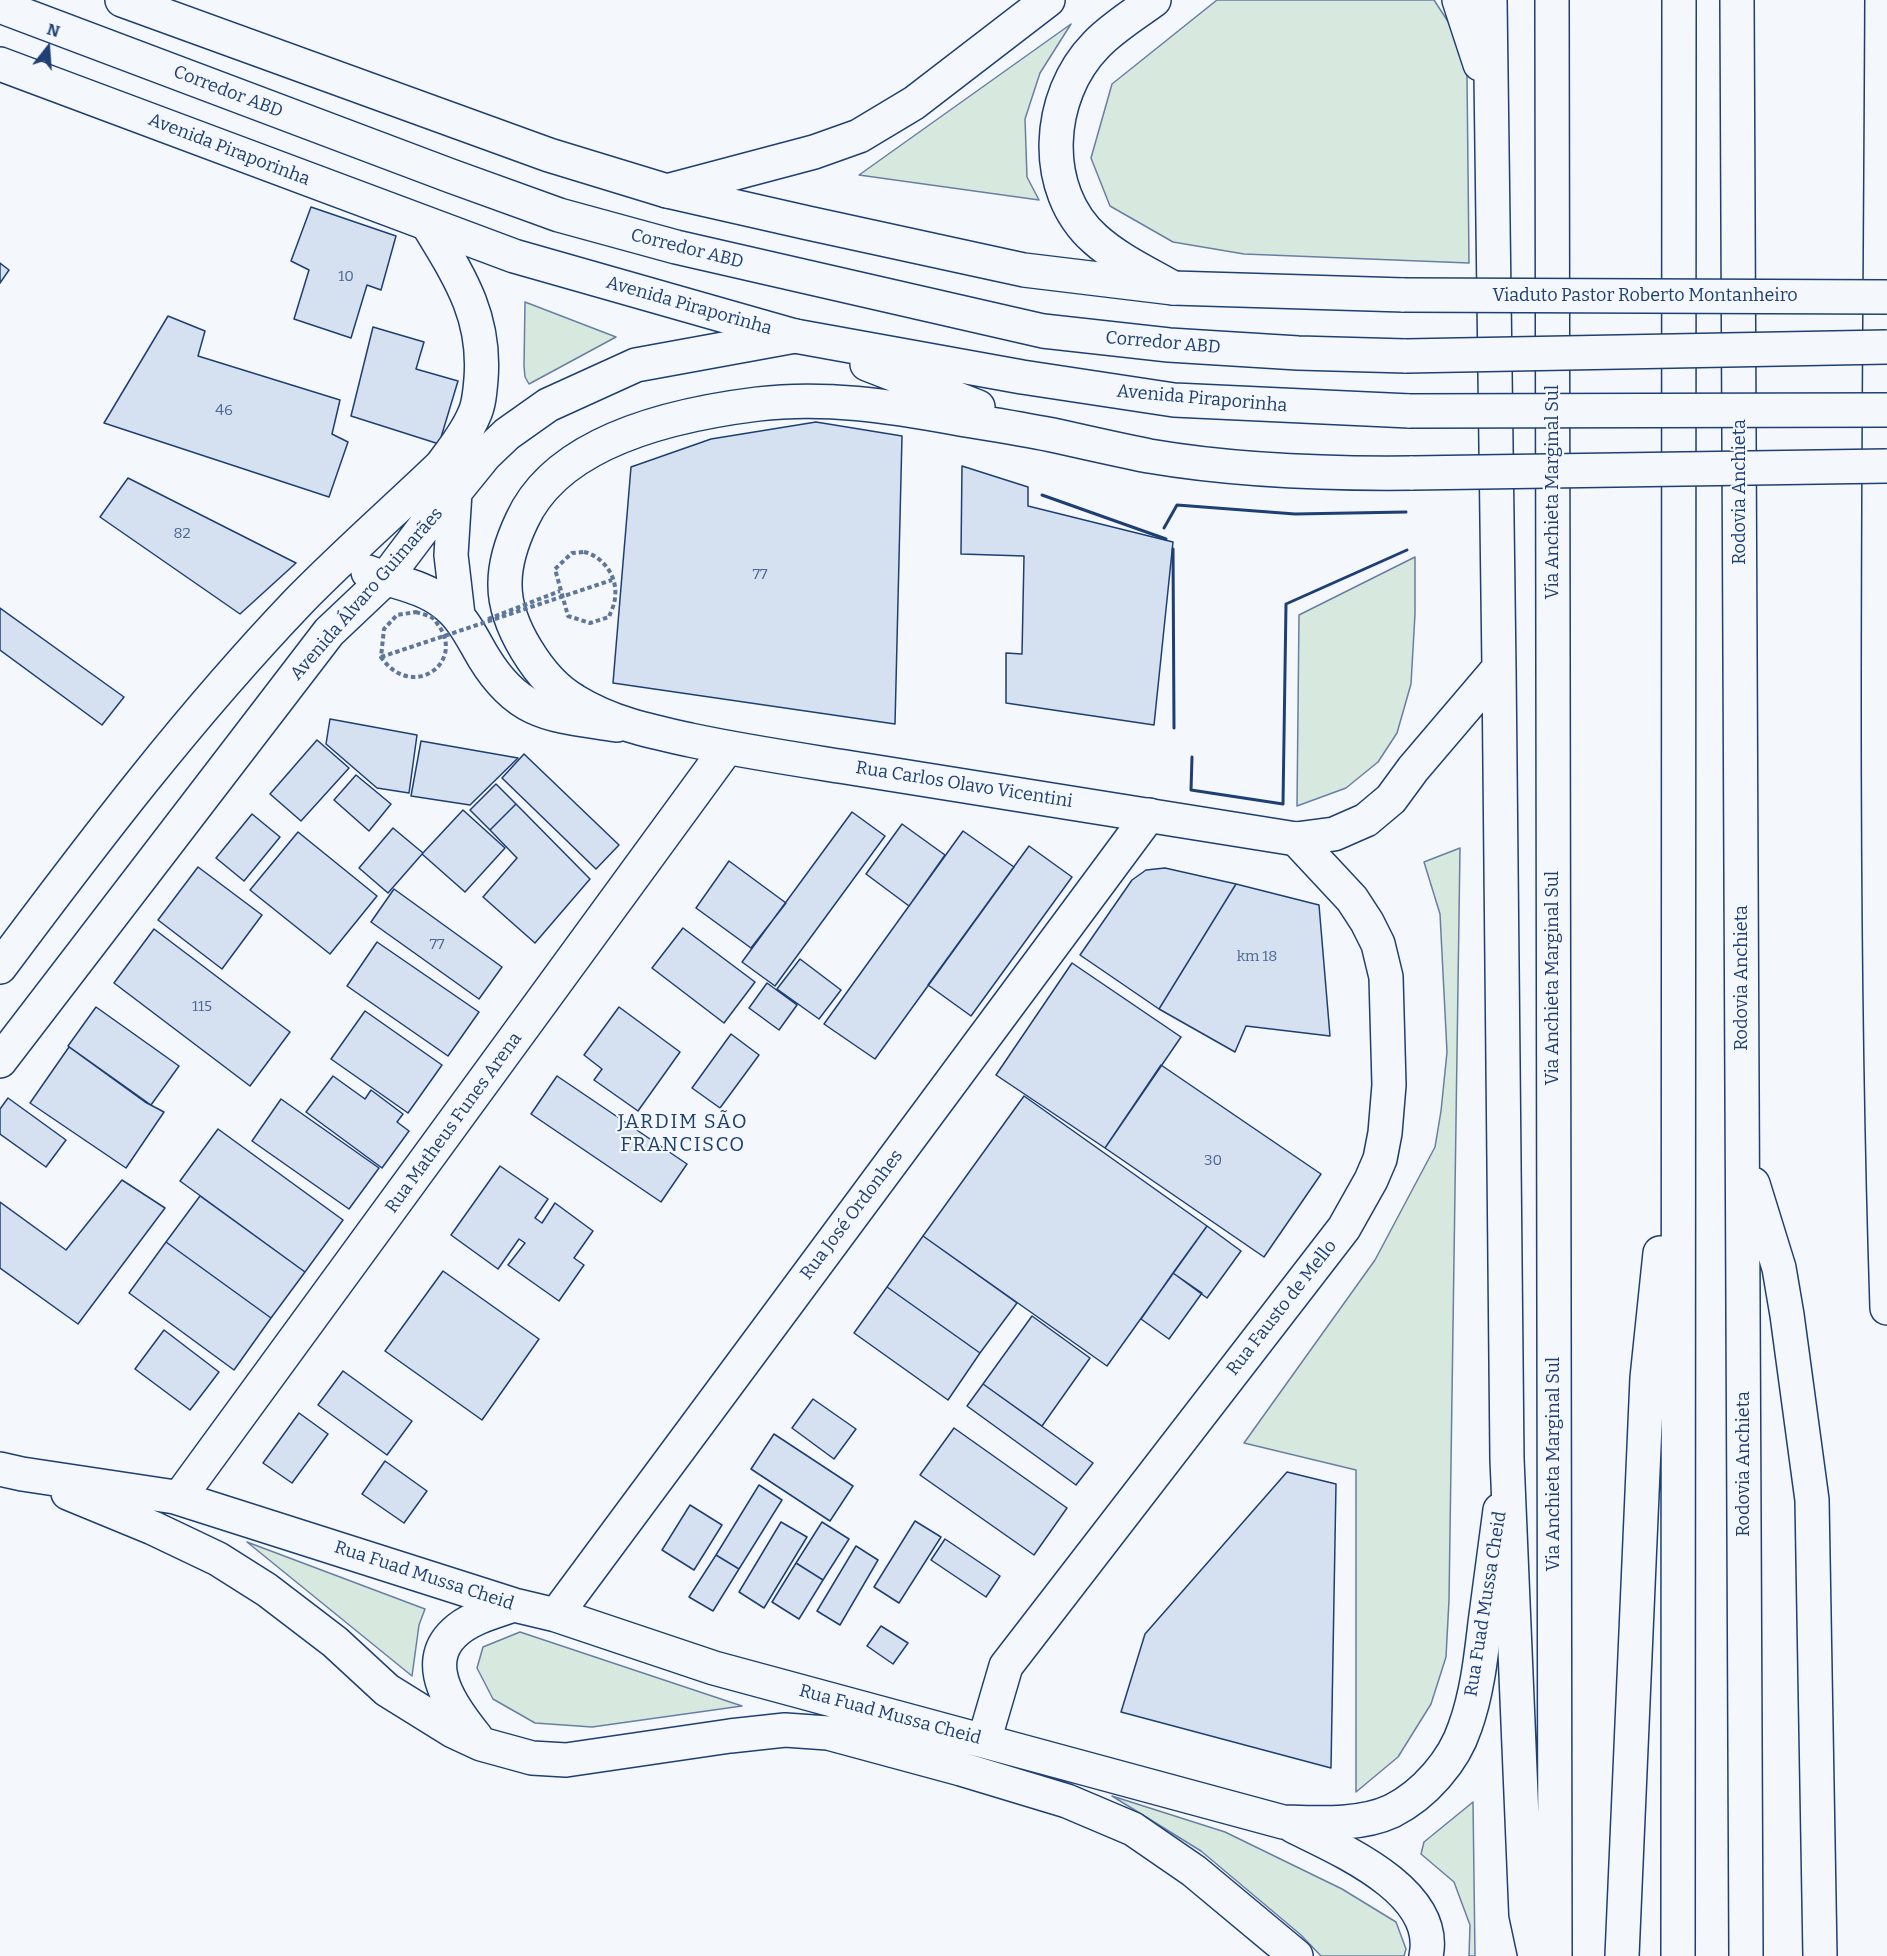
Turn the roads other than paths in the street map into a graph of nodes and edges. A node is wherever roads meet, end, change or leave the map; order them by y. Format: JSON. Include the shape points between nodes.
{"nodes":[{"id":1,"x":122,"y":0,"type":"edge"},
{"id":2,"x":1048,"y":0,"type":"edge"},
{"id":3,"x":1154,"y":0,"type":"edge"},
{"id":4,"x":1459,"y":0,"type":"edge"},
{"id":5,"x":1490,"y":0,"type":"edge"},
{"id":6,"x":1552,"y":0,"type":"edge"},
{"id":7,"x":1679,"y":0,"type":"edge"},
{"id":8,"x":1737,"y":0,"type":"edge"},
{"id":9,"x":1882,"y":0,"type":"edge"},
{"id":10,"x":0,"y":6,"type":"edge"},
{"id":11,"x":0,"y":64,"type":"edge"},
{"id":12,"x":1490,"y":94,"type":"junction"},
{"id":13,"x":668,"y":191,"type":"junction"},
{"id":14,"x":428,"y":225,"type":"junction"},
{"id":15,"x":1173,"y":288,"type":"junction"},
{"id":16,"x":1887,"y":297,"type":"edge"},
{"id":17,"x":795,"y":336,"type":"junction"},
{"id":18,"x":1887,"y":347,"type":"edge"},
{"id":19,"x":1887,"y":410,"type":"edge"},
{"id":20,"x":1051,"y":435,"type":"junction"},
{"id":21,"x":1887,"y":466,"type":"edge"},
{"id":22,"x":455,"y":492,"type":"junction"},
{"id":23,"x":342,"y":560,"type":"junction"},
{"id":24,"x":385,"y":579,"type":"junction"},
{"id":25,"x":451,"y":625,"type":"junction"},
{"id":26,"x":1883,"y":667,"type":"edge"},
{"id":27,"x":1499,"y":668,"type":"junction"},
{"id":28,"x":632,"y":728,"type":"junction"},
{"id":29,"x":727,"y":748,"type":"junction"},
{"id":30,"x":1149,"y":815,"type":"junction"},
{"id":31,"x":1296,"y":839,"type":"junction"},
{"id":32,"x":0,"y":968,"type":"edge"},
{"id":33,"x":0,"y":1061,"type":"edge"},
{"id":34,"x":1678,"y":1081,"type":"junction"},
{"id":35,"x":1743,"y":1152,"type":"junction"},
{"id":36,"x":1887,"y":1308,"type":"edge"},
{"id":37,"x":1507,"y":1459,"type":"junction"},
{"id":38,"x":11,"y":1471,"type":"edge"},
{"id":39,"x":179,"y":1498,"type":"junction"},
{"id":40,"x":514,"y":1605,"type":"junction"},
{"id":41,"x":555,"y":1615,"type":"junction"},
{"id":42,"x":984,"y":1741,"type":"junction"},
{"id":43,"x":481,"y":1744,"type":"junction"},
{"id":44,"x":1283,"y":1822,"type":"junction"},
{"id":45,"x":1296,"y":1956,"type":"edge"},
{"id":46,"x":1426,"y":1956,"type":"edge"},
{"id":47,"x":1535,"y":1956,"type":"edge"},
{"id":48,"x":1555,"y":1956,"type":"edge"},
{"id":49,"x":1622,"y":1956,"type":"edge"},
{"id":50,"x":1678,"y":1956,"type":"edge"},
{"id":51,"x":1746,"y":1956,"type":"edge"},
{"id":52,"x":1820,"y":1956,"type":"edge"}],
"edges":[{"from":1,"to":13,"type":"main road","via":[[549,155]]},
{"from":2,"to":13,"type":"main road","via":[[914,103],[859,136]]},
{"from":3,"to":15,"type":"main road","via":[[1096,45],[1079,67],[1060,110],[1056,160],[1059,184],[1080,223],[1114,254]]},
{"from":4,"to":12,"type":"main road"},
{"from":5,"to":12,"type":"main road"},
{"from":6,"to":48,"type":"main road","name":"Via Anchieta Marginal Sul"},
{"from":7,"to":34,"type":"main road"},
{"from":8,"to":35,"type":"main road","name":"Rodovia Anchieta"},
{"from":9,"to":26,"type":"main road"},
{"from":10,"to":18,"type":"main road","name":"Corredor ABD","bridge":true,"via":[[549,211],[676,247],[1043,331],[1169,345],[1406,356]]},
{"from":11,"to":14,"type":"main road","name":"Avenida Piraporinha"},
{"from":12,"to":27,"type":"main road"},
{"from":13,"to":15,"type":"main road","via":[[1024,270]]},
{"from":14,"to":17,"type":"main road","name":"Avenida Piraporinha","via":[[514,256]]},
{"from":14,"to":23,"type":"main road","name":"Avenida Álvaro Guimarães","via":[[462,281],[478,324],[483,363],[475,414],[441,466]]},
{"from":15,"to":16,"type":"main road","name":"Viaduto Pastor Roberto Montanheiro","bridge":true,"via":[[1404,295]]},
{"from":17,"to":19,"type":"main road","name":"Avenida Piraporinha","bridge":true,"via":[[1174,400],[1410,411]]},
{"from":17,"to":20,"type":"main road"},
{"from":17,"to":22,"type":"main road","name":"Avenida Álvaro Guimarães","via":[[636,365],[548,405],[485,454]]},
{"from":20,"to":21,"type":"main road","bridge":true,"via":[[1148,456],[1227,467],[1307,472]]},
{"from":20,"to":28,"type":"main road","name":"Rua Carlos Olavo Vicentini","via":[[892,406],[807,401],[760,404],[698,415],[598,446],[575,459],[545,483],[533,499],[508,562],[507,599],[520,637],[548,679],[571,699]]},
{"from":22,"to":24,"type":"main road","name":"Avenida Álvaro Guimarães"},
{"from":22,"to":25,"type":"main road"},
{"from":23,"to":24,"type":"main road","name":"Rua Carlos Olavo Vicentini"},
{"from":23,"to":32,"type":"main road","name":"Avenida Álvaro Guimarães","via":[[231,675],[161,757]]},
{"from":24,"to":25,"type":"main road","name":"Rua Carlos Olavo Vicentini","via":[[430,594]]},
{"from":24,"to":33,"type":"main road","name":"Avenida Álvaro Guimarães","via":[[329,632]]},
{"from":25,"to":28,"type":"main road","name":"Rua Carlos Olavo Vicentini","via":[[509,692],[534,708]]},
{"from":26,"to":36,"type":"main road","via":[[1882,1136]]},
{"from":27,"to":31,"type":"main road","name":"Rua Carlos Olavo Vicentini","via":[[1391,799],[1366,820],[1334,834]]},
{"from":27,"to":37,"type":"main road"},
{"from":28,"to":29,"type":"main road","name":"Rua Carlos Olavo Vicentini"},
{"from":29,"to":30,"type":"main road","name":"Rua Carlos Olavo Vicentini"},
{"from":29,"to":39,"type":"main road","name":"Rua Matheus Funes Arena"},
{"from":30,"to":31,"type":"main road","name":"Rua Carlos Olavo Vicentini"},
{"from":30,"to":41,"type":"main road","name":"Rua José Ordonhes"},
{"from":31,"to":42,"type":"main road","name":"Rua Fausto de Mello","via":[[1352,899],[1378,944],[1386,978],[1389,1085],[1380,1159],[1344,1228],[1006,1666]]},
{"from":34,"to":49,"type":"main road","via":[[1647,1378]]},
{"from":34,"to":50,"type":"main road"},
{"from":35,"to":51,"type":"main road","name":"Rodovia Anchieta"},
{"from":35,"to":52,"type":"main road","via":[[1779,1268],[1812,1500]]},
{"from":37,"to":44,"type":"main road","name":"Rua Fuad Mussa Cheid","via":[[1479,1669],[1465,1728],[1443,1768],[1420,1794],[1390,1811],[1351,1821]]},
{"from":37,"to":47,"type":"main road","via":[[1526,1914]]},
{"from":38,"to":39,"type":"main road","name":"Rua Fuad Mussa Cheid"},
{"from":38,"to":43,"type":"main road","name":"Rua Fuad Mussa Cheid","via":[[153,1528],[218,1559],[335,1642],[387,1689]]},
{"from":39,"to":40,"type":"main road","name":"Rua Fuad Mussa Cheid"},
{"from":40,"to":41,"type":"main road","name":"Rua Fuad Mussa Cheid"},
{"from":40,"to":43,"type":"main road","via":[[472,1620],[453,1633],[443,1649],[440,1670],[445,1690],[453,1709]]},
{"from":41,"to":42,"type":"main road","name":"Rua Fuad Mussa Cheid","via":[[714,1668]]},
{"from":42,"to":44,"type":"main road","name":"Rua Fuad Mussa Cheid"},
{"from":43,"to":45,"type":"main road","name":"Rua Fuad Mussa Cheid","via":[[532,1758],[566,1760],[784,1730],[828,1733],[1067,1801],[1133,1830],[1194,1871]]},
{"from":44,"to":46,"type":"main road","via":[[1358,1860],[1403,1891],[1423,1924]]}]}
